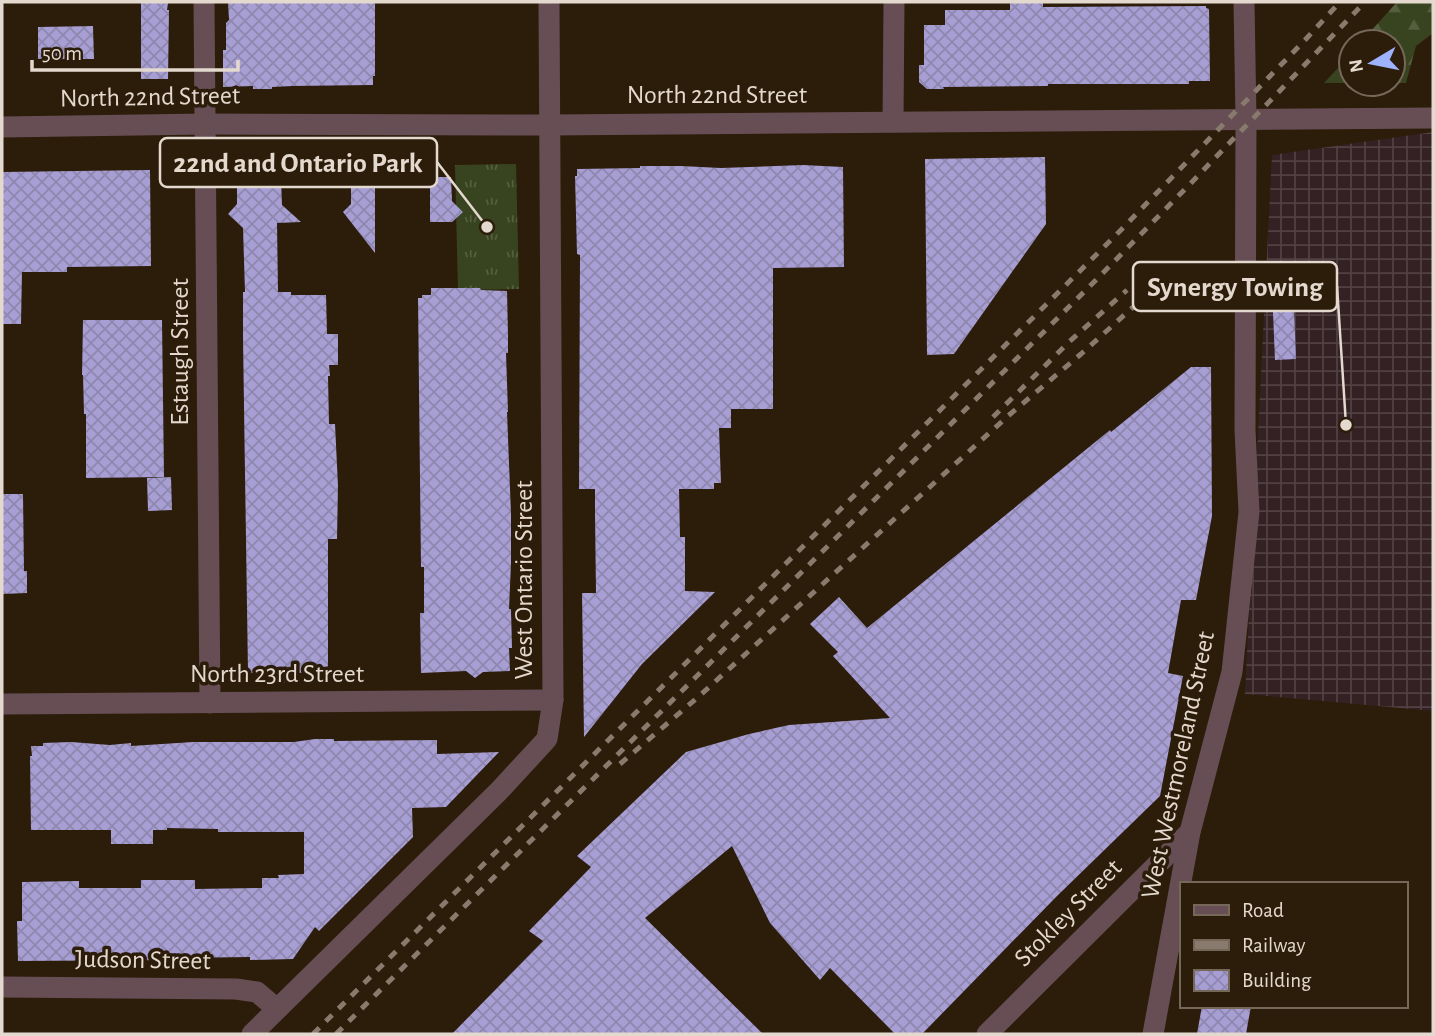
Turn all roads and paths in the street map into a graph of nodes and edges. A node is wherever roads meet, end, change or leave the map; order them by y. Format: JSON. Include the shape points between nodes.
{"nodes":[{"id":1,"x":204,"y":2,"type":"edge"},
{"id":2,"x":549,"y":2,"type":"edge"},
{"id":3,"x":894,"y":2,"type":"edge"},
{"id":4,"x":1244,"y":2,"type":"edge"},
{"id":5,"x":1433,"y":118,"type":"edge"},
{"id":6,"x":1245,"y":119,"type":"junction"},
{"id":7,"x":893,"y":122,"type":"junction"},
{"id":8,"x":206,"y":124,"type":"junction"},
{"id":9,"x":550,"y":125,"type":"junction"},
{"id":10,"x":2,"y":127,"type":"edge"},
{"id":11,"x":553,"y":700,"type":"junction"},
{"id":12,"x":210,"y":703,"type":"junction"},
{"id":13,"x":2,"y":704,"type":"edge"},
{"id":14,"x":1190,"y":832,"type":"junction"},
{"id":15,"x":1181,"y":882,"type":"edge"},
{"id":16,"x":1180,"y":887,"type":"edge"},
{"id":17,"x":2,"y":987,"type":"edge"},
{"id":18,"x":277,"y":1009,"type":"junction"},
{"id":19,"x":252,"y":1034,"type":"edge"},
{"id":20,"x":987,"y":1034,"type":"edge"},
{"id":21,"x":1153,"y":1034,"type":"edge"}],
"edges":[{"from":1,"to":8,"type":"street","name":"Estaugh Street"},
{"from":2,"to":9,"type":"street","name":"West Ontario Street"},
{"from":3,"to":7,"type":"street"},
{"from":4,"to":6,"type":"street","name":"West Westmoreland Street"},
{"from":5,"to":6,"type":"street","name":"North 22nd Street"},
{"from":6,"to":7,"type":"street","name":"North 22nd Street"},
{"from":6,"to":14,"type":"street","name":"West Westmoreland Street","via":[[1249,512],[1232,672]]},
{"from":7,"to":9,"type":"street","name":"North 22nd Street"},
{"from":8,"to":9,"type":"street","name":"North 22nd Street"},
{"from":8,"to":10,"type":"street","name":"North 22nd Street"},
{"from":8,"to":12,"type":"street","name":"Estaugh Street"},
{"from":9,"to":11,"type":"street","name":"West Ontario Street"},
{"from":11,"to":12,"type":"street","name":"North 23rd Street"},
{"from":11,"to":18,"type":"street","name":"West Ontario Street","via":[[547,739]]},
{"from":12,"to":13,"type":"street","name":"North 23rd Street"},
{"from":14,"to":15,"type":"street","name":"West Westmoreland Street"},
{"from":14,"to":20,"type":"street","name":"Stokley Street"},
{"from":16,"to":21,"type":"street","name":"West Westmoreland Street"},
{"from":17,"to":18,"type":"street","name":"Judson Street","via":[[236,989],[257,992]]},
{"from":18,"to":19,"type":"street","name":"West Ontario Street"}]}
